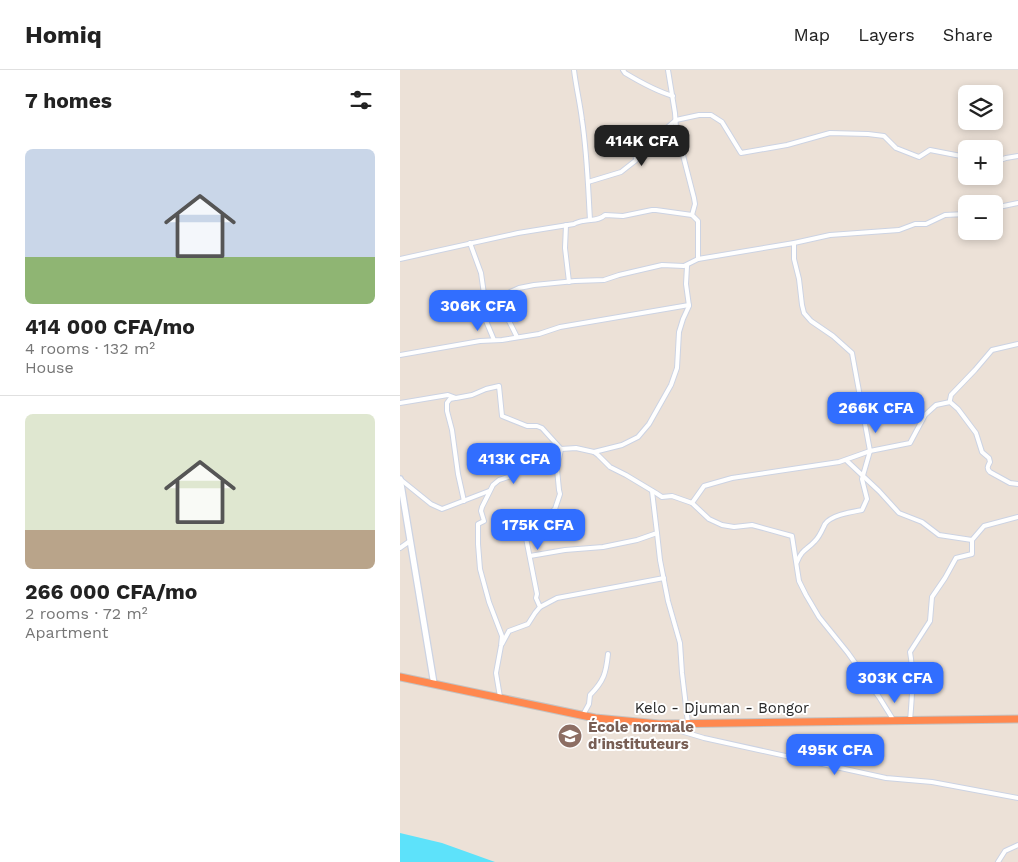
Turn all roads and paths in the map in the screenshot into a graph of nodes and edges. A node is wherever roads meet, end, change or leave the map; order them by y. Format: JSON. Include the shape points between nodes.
{"nodes":[{"id":1,"x":574,"y":70,"type":"edge"},
{"id":2,"x":623,"y":70,"type":"edge"},
{"id":3,"x":668,"y":70,"type":"edge"},
{"id":4,"x":673,"y":96,"type":"junction"},
{"id":5,"x":676,"y":120,"type":"junction"},
{"id":6,"x":632,"y":128,"type":"dead end"},
{"id":7,"x":958,"y":155,"type":"edge"},
{"id":8,"x":1018,"y":156,"type":"edge"},
{"id":9,"x":636,"y":159,"type":"junction"},
{"id":10,"x":1003,"y":159,"type":"edge"},
{"id":11,"x":588,"y":182,"type":"junction"},
{"id":12,"x":1018,"y":203,"type":"edge"},
{"id":13,"x":1003,"y":206,"type":"edge"},
{"id":14,"x":958,"y":214,"type":"edge"},
{"id":15,"x":692,"y":215,"type":"junction"},
{"id":16,"x":590,"y":220,"type":"junction"},
{"id":17,"x":566,"y":225,"type":"junction"},
{"id":18,"x":470,"y":243,"type":"junction"},
{"id":19,"x":794,"y":243,"type":"junction"},
{"id":20,"x":400,"y":258,"type":"edge"},
{"id":21,"x":698,"y":259,"type":"junction"},
{"id":22,"x":687,"y":266,"type":"junction"},
{"id":23,"x":569,"y":282,"type":"junction"},
{"id":24,"x":484,"y":294,"type":"junction"},
{"id":25,"x":497,"y":300,"type":"junction"},
{"id":26,"x":689,"y":305,"type":"junction"},
{"id":27,"x":484,"y":316,"type":"junction"},
{"id":28,"x":516,"y":337,"type":"junction"},
{"id":29,"x":494,"y":340,"type":"junction"},
{"id":30,"x":1018,"y":344,"type":"edge"},
{"id":31,"x":400,"y":355,"type":"edge"},
{"id":32,"x":456,"y":398,"type":"junction"},
{"id":33,"x":950,"y":400,"type":"dead end"},
{"id":34,"x":400,"y":403,"type":"edge"},
{"id":35,"x":561,"y":450,"type":"junction"},
{"id":36,"x":870,"y":451,"type":"junction"},
{"id":37,"x":594,"y":452,"type":"junction"},
{"id":38,"x":846,"y":460,"type":"junction"},
{"id":39,"x":526,"y":465,"type":"dead end"},
{"id":40,"x":863,"y":476,"type":"junction"},
{"id":41,"x":400,"y":479,"type":"edge"},
{"id":42,"x":1018,"y":484,"type":"edge"},
{"id":43,"x":489,"y":491,"type":"junction"},
{"id":44,"x":652,"y":491,"type":"junction"},
{"id":45,"x":464,"y":501,"type":"junction"},
{"id":46,"x":692,"y":503,"type":"junction"},
{"id":47,"x":1018,"y":517,"type":"edge"},
{"id":48,"x":657,"y":533,"type":"junction"},
{"id":49,"x":972,"y":540,"type":"junction"},
{"id":50,"x":410,"y":541,"type":"junction"},
{"id":51,"x":400,"y":548,"type":"edge"},
{"id":52,"x":530,"y":556,"type":"junction"},
{"id":53,"x":796,"y":564,"type":"junction"},
{"id":54,"x":664,"y":578,"type":"junction"},
{"id":55,"x":540,"y":607,"type":"junction"},
{"id":56,"x":501,"y":646,"type":"junction"},
{"id":57,"x":608,"y":654,"type":"dead end"},
{"id":58,"x":400,"y":677,"type":"edge"},
{"id":59,"x":434,"y":684,"type":"junction"},
{"id":60,"x":500,"y":697,"type":"junction"},
{"id":61,"x":583,"y":715,"type":"junction"},
{"id":62,"x":1018,"y":718,"type":"edge"},
{"id":63,"x":894,"y":721,"type":"junction"},
{"id":64,"x":910,"y":721,"type":"junction"},
{"id":65,"x":660,"y":724,"type":"junction"},
{"id":66,"x":688,"y":724,"type":"junction"},
{"id":67,"x":1018,"y":798,"type":"edge"},
{"id":68,"x":1018,"y":845,"type":"edge"},
{"id":69,"x":998,"y":862,"type":"edge"}],
"edges":[{"from":1,"to":11,"type":"street"},
{"from":2,"to":4,"type":"street"},
{"from":3,"to":4,"type":"street"},
{"from":4,"to":5,"type":"street"},
{"from":5,"to":7,"type":"street","via":[[711,115],[722,122],[741,153],[830,133],[884,136],[896,148],[919,157],[930,150]]},
{"from":5,"to":9,"type":"street"},
{"from":5,"to":15,"type":"street","via":[[694,198]]},
{"from":6,"to":9,"type":"street"},
{"from":8,"to":10,"type":"street"},
{"from":9,"to":11,"type":"street","via":[[621,172]]},
{"from":11,"to":16,"type":"street"},
{"from":12,"to":13,"type":"street"},
{"from":14,"to":19,"type":"street","via":[[945,215],[926,224],[899,230],[830,236]]},
{"from":15,"to":16,"type":"street","via":[[652,210]]},
{"from":15,"to":21,"type":"street","via":[[698,221]]},
{"from":16,"to":17,"type":"street"},
{"from":17,"to":18,"type":"street"},
{"from":17,"to":23,"type":"street"},
{"from":18,"to":20,"type":"street"},
{"from":18,"to":24,"type":"street","via":[[481,273]]},
{"from":19,"to":21,"type":"street"},
{"from":19,"to":36,"type":"street","via":[[804,313],[852,353]]},
{"from":21,"to":22,"type":"street"},
{"from":22,"to":23,"type":"street","via":[[662,265],[604,280]]},
{"from":22,"to":26,"type":"street"},
{"from":23,"to":25,"type":"street","via":[[519,288]]},
{"from":24,"to":25,"type":"street"},
{"from":24,"to":27,"type":"street"},
{"from":25,"to":27,"type":"street"},
{"from":25,"to":28,"type":"street"},
{"from":26,"to":28,"type":"street"},
{"from":26,"to":37,"type":"street","via":[[679,332],[677,368],[649,424],[638,437]]},
{"from":27,"to":29,"type":"street"},
{"from":28,"to":29,"type":"street"},
{"from":29,"to":31,"type":"street"},
{"from":30,"to":33,"type":"street","via":[[992,350],[951,394]]},
{"from":32,"to":34,"type":"street","via":[[448,395]]},
{"from":32,"to":35,"type":"street","via":[[499,386],[502,416],[542,428]]},
{"from":32,"to":45,"type":"street","via":[[447,403],[447,411]]},
{"from":35,"to":37,"type":"street","via":[[576,448]]},
{"from":35,"to":52,"type":"street","via":[[559,499],[554,510],[534,519],[526,530]]},
{"from":36,"to":38,"type":"street"},
{"from":36,"to":40,"type":"street"},
{"from":36,"to":42,"type":"street","via":[[910,444],[925,415],[936,405],[950,402],[976,433],[982,452],[989,458],[987,467],[990,472]]},
{"from":37,"to":44,"type":"street","via":[[610,467]]},
{"from":38,"to":40,"type":"street"},
{"from":38,"to":46,"type":"street","via":[[732,478],[704,486]]},
{"from":39,"to":43,"type":"street","via":[[495,482]]},
{"from":40,"to":49,"type":"street","via":[[899,514],[922,522],[939,535]]},
{"from":40,"to":53,"type":"street","via":[[867,498],[862,510],[838,515],[826,522],[813,544],[801,552]]},
{"from":41,"to":45,"type":"street","via":[[440,509]]},
{"from":41,"to":50,"type":"street"},
{"from":43,"to":45,"type":"street"},
{"from":43,"to":56,"type":"street","via":[[481,512],[484,521],[478,524],[479,559],[492,612],[501,632]]},
{"from":44,"to":46,"type":"street","via":[[662,497],[672,496]]},
{"from":44,"to":48,"type":"street"},
{"from":46,"to":53,"type":"street","via":[[709,519],[722,525],[752,525],[792,536]]},
{"from":47,"to":49,"type":"street","via":[[984,526]]},
{"from":48,"to":52,"type":"street","via":[[603,547]]},
{"from":48,"to":54,"type":"street"},
{"from":49,"to":64,"type":"street","via":[[972,554],[956,558],[932,597],[930,621],[910,652]]},
{"from":50,"to":51,"type":"street"},
{"from":50,"to":59,"type":"street"},
{"from":52,"to":55,"type":"street"},
{"from":53,"to":63,"type":"street","via":[[799,581],[819,617]]},
{"from":54,"to":55,"type":"street","via":[[557,598]]},
{"from":54,"to":66,"type":"street","via":[[680,643]]},
{"from":55,"to":56,"type":"street","via":[[528,624],[509,630]]},
{"from":56,"to":60,"type":"street","via":[[496,673]]},
{"from":57,"to":61,"type":"street","via":[[607,668],[600,684],[590,695]]},
{"from":58,"to":59,"type":"highway","name":"Kelo - Djuman - Bongor"},
{"from":59,"to":60,"type":"highway","name":"Kelo - Djuman - Bongor"},
{"from":60,"to":61,"type":"highway","name":"Kelo - Djuman - Bongor"},
{"from":61,"to":65,"type":"highway","name":"Kelo - Djuman - Bongor"},
{"from":62,"to":64,"type":"highway","name":"Kelo - Djuman - Bongor"},
{"from":63,"to":64,"type":"highway","name":"Kelo - Djuman - Bongor"},
{"from":63,"to":66,"type":"highway","name":"Kelo - Djuman - Bongor"},
{"from":65,"to":66,"type":"highway","name":"Kelo - Djuman - Bongor"},
{"from":65,"to":67,"type":"street","via":[[704,738],[886,778],[932,782]]},
{"from":68,"to":69,"type":"street","via":[[1005,851]]}]}
